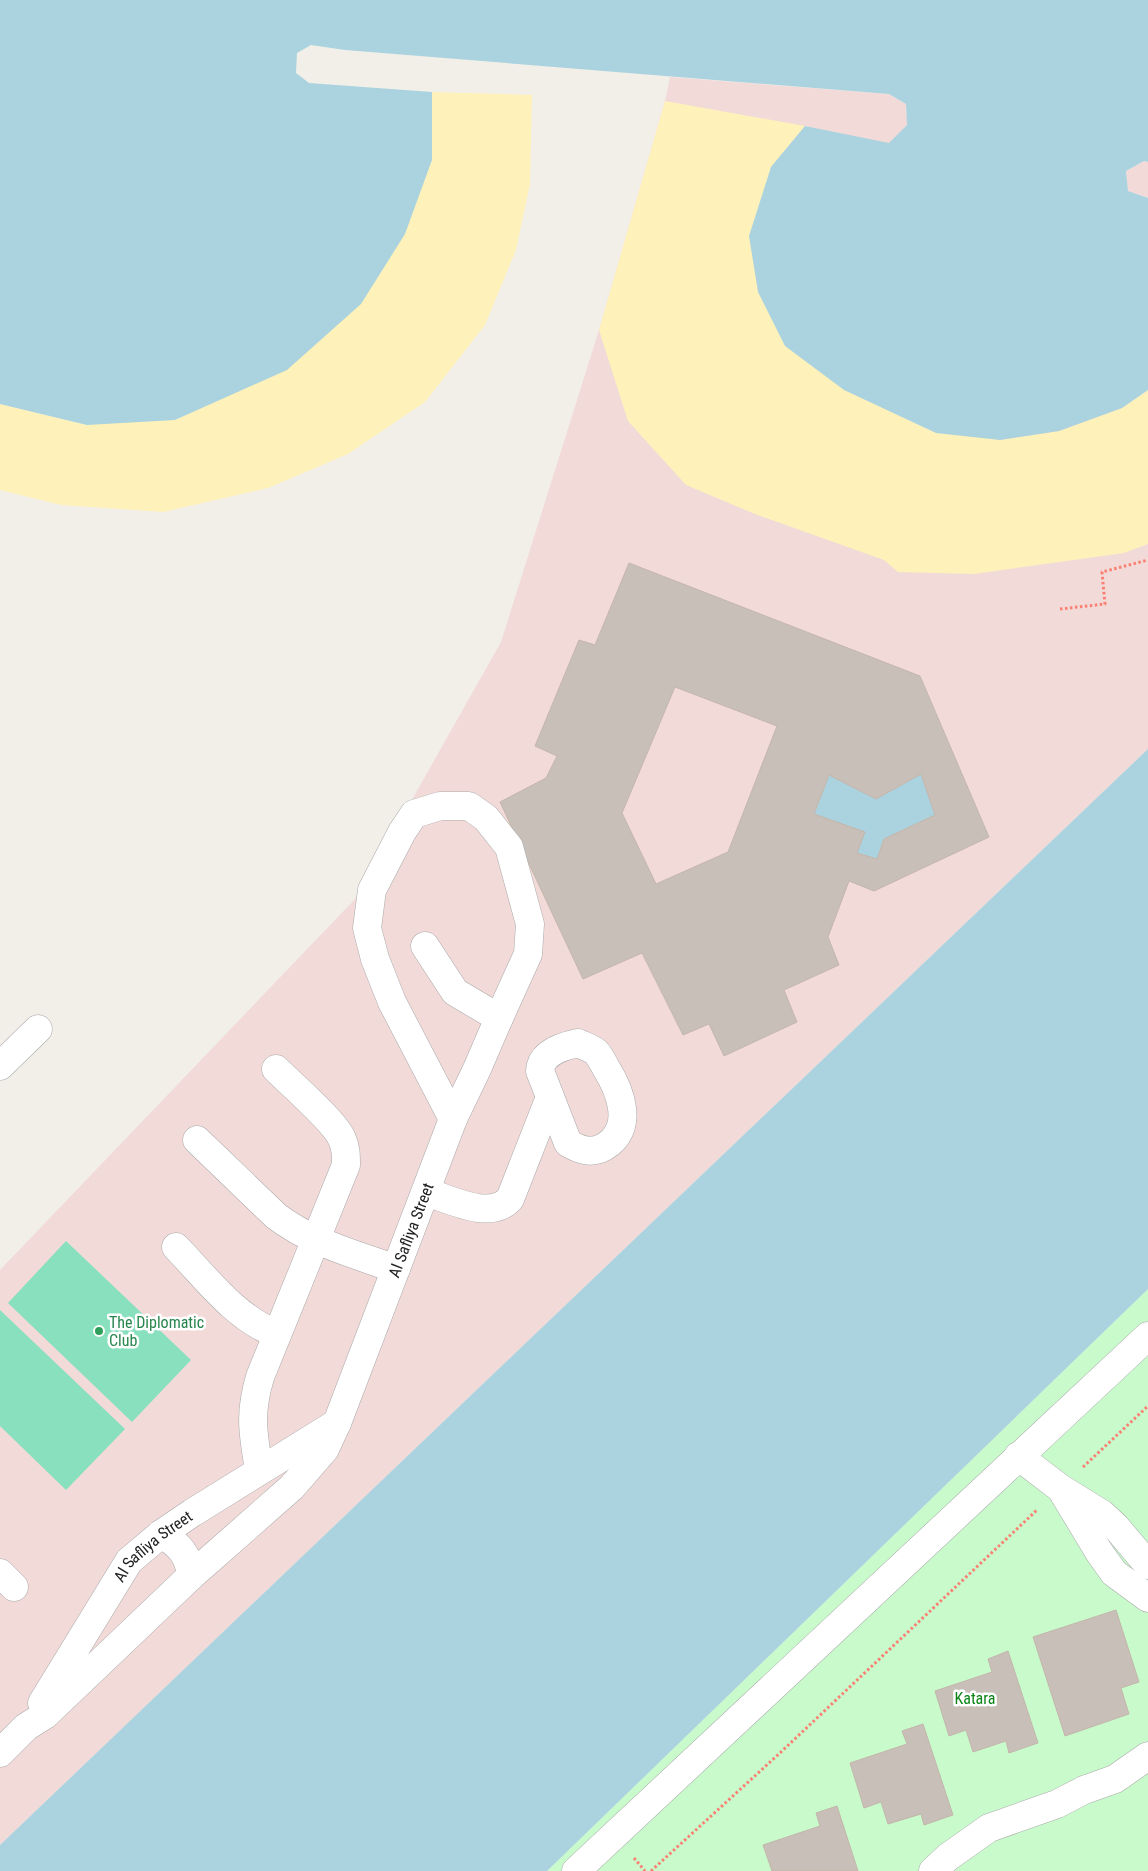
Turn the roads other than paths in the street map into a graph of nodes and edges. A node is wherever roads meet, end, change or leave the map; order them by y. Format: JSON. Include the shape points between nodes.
{"nodes":[{"id":1,"x":425,"y":946,"type":"dead end"},
{"id":2,"x":498,"y":1018,"type":"junction"},
{"id":3,"x":38,"y":1029,"type":"dead end"},
{"id":4,"x":0,"y":1066,"type":"edge"},
{"id":5,"x":276,"y":1069,"type":"dead end"},
{"id":6,"x":550,"y":1097,"type":"dead end"},
{"id":7,"x":452,"y":1120,"type":"junction"},
{"id":8,"x":197,"y":1140,"type":"dead end"},
{"id":9,"x":426,"y":1192,"type":"junction"},
{"id":10,"x":315,"y":1240,"type":"junction"},
{"id":11,"x":176,"y":1247,"type":"dead end"},
{"id":12,"x":396,"y":1269,"type":"junction"},
{"id":13,"x":277,"y":1334,"type":"junction"},
{"id":14,"x":1148,"y":1336,"type":"edge"},
{"id":15,"x":337,"y":1423,"type":"junction"},
{"id":16,"x":1018,"y":1456,"type":"junction"},
{"id":17,"x":259,"y":1470,"type":"junction"},
{"id":18,"x":1060,"y":1488,"type":"junction"},
{"id":19,"x":161,"y":1534,"type":"junction"},
{"id":20,"x":1148,"y":1565,"type":"edge"},
{"id":21,"x":191,"y":1576,"type":"junction"},
{"id":22,"x":1148,"y":1598,"type":"edge"},
{"id":23,"x":26,"y":1727,"type":"junction"},
{"id":24,"x":0,"y":1753,"type":"edge"},
{"id":25,"x":1148,"y":1756,"type":"edge"},
{"id":26,"x":576,"y":1871,"type":"edge"},
{"id":27,"x":933,"y":1871,"type":"edge"}],
"edges":[{"from":1,"to":2,"type":"street","via":[[455,992]]},
{"from":2,"to":7,"type":"street","name":"Al Safliya Street"},
{"from":2,"to":7,"type":"street","name":"Al Safliya Street","via":[[528,954],[530,924],[509,847],[486,818],[469,806],[440,806],[414,814],[372,890],[367,928],[392,1002]]},
{"from":3,"to":4,"type":"street"},
{"from":5,"to":10,"type":"street","via":[[332,1125],[342,1137],[346,1150],[346,1165]]},
{"from":6,"to":9,"type":"street","via":[[510,1199],[505,1204],[484,1210]]},
{"from":7,"to":9,"type":"street","name":"Al Safliya Street"},
{"from":8,"to":10,"type":"street","via":[[276,1216]]},
{"from":9,"to":12,"type":"street","name":"Al Safliya Street"},
{"from":10,"to":12,"type":"street"},
{"from":10,"to":13,"type":"street"},
{"from":11,"to":13,"type":"street","via":[[238,1312]]},
{"from":12,"to":15,"type":"street","name":"Al Safliya Street"},
{"from":13,"to":17,"type":"street","via":[[252,1401]]},
{"from":14,"to":16,"type":"street"},
{"from":15,"to":17,"type":"street","name":"Al Safliya Street"},
{"from":15,"to":21,"type":"street","name":"Al Safliya Street","via":[[325,1449],[292,1487]]},
{"from":16,"to":18,"type":"street"},
{"from":16,"to":26,"type":"street"},
{"from":17,"to":19,"type":"street","name":"Al Safliya Street"},
{"from":18,"to":20,"type":"street","via":[[1102,1514]]},
{"from":18,"to":22,"type":"street","via":[[1114,1573]]},
{"from":19,"to":21,"type":"street","via":[[183,1550]]},
{"from":19,"to":23,"type":"street","name":"Al Safliya Street","via":[[129,1561]]},
{"from":21,"to":23,"type":"street","name":"Al Safliya Street","via":[[45,1715]]},
{"from":23,"to":24,"type":"street","name":"Al Safliya Street"},
{"from":25,"to":27,"type":"street","via":[[1115,1779],[989,1828]]}]}
